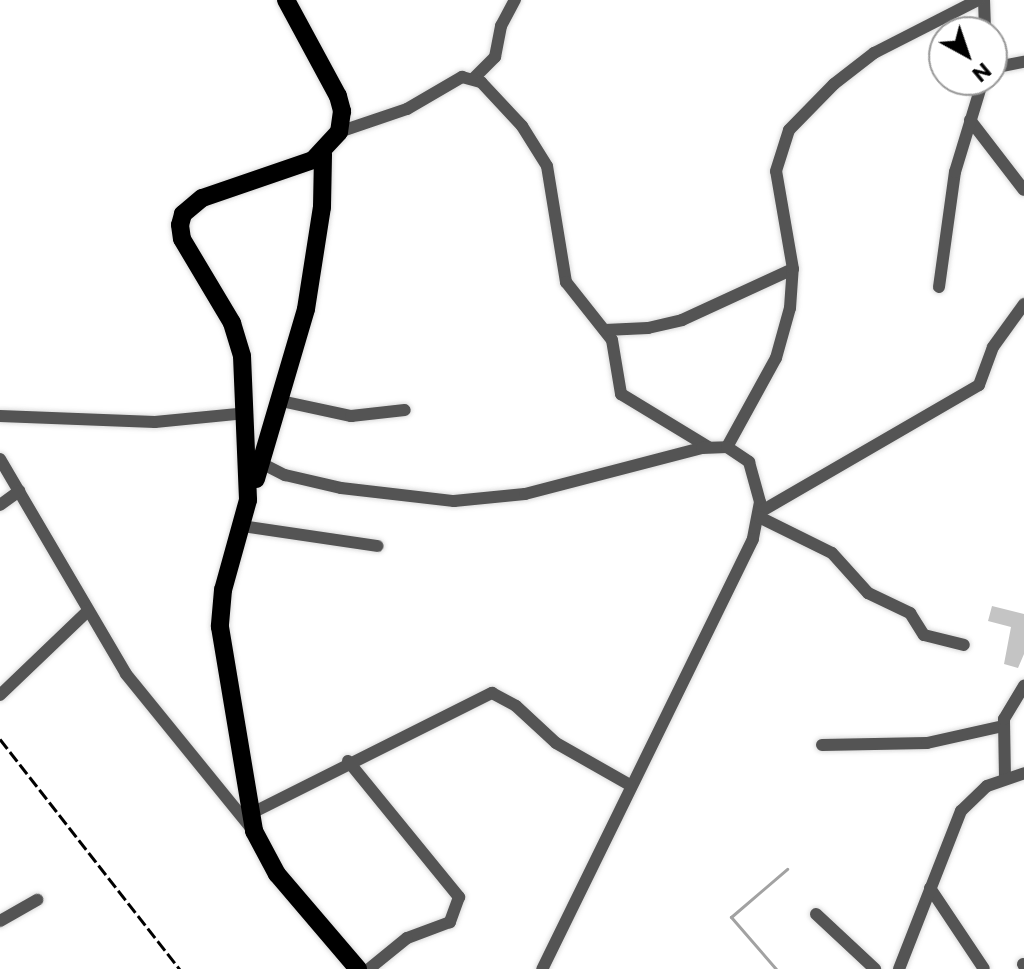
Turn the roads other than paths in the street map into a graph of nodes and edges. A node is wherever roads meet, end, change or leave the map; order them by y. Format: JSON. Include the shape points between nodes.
{"nodes":[{"id":1,"x":286,"y":0,"type":"edge"},
{"id":2,"x":515,"y":0,"type":"edge"},
{"id":3,"x":978,"y":0,"type":"edge"},
{"id":4,"x":474,"y":78,"type":"junction"},
{"id":5,"x":978,"y":96,"type":"edge"},
{"id":6,"x":970,"y":120,"type":"junction"},
{"id":7,"x":339,"y":132,"type":"junction"},
{"id":8,"x":323,"y":154,"type":"junction"},
{"id":9,"x":1024,"y":190,"type":"edge"},
{"id":10,"x":793,"y":269,"type":"junction"},
{"id":11,"x":939,"y":287,"type":"dead end"},
{"id":12,"x":1024,"y":304,"type":"edge"},
{"id":13,"x":605,"y":330,"type":"junction"},
{"id":14,"x":281,"y":401,"type":"junction"},
{"id":15,"x":405,"y":410,"type":"dead end"},
{"id":16,"x":246,"y":413,"type":"junction"},
{"id":17,"x":0,"y":416,"type":"edge"},
{"id":18,"x":708,"y":447,"type":"junction"},
{"id":19,"x":727,"y":447,"type":"junction"},
{"id":20,"x":0,"y":459,"type":"edge"},
{"id":21,"x":261,"y":463,"type":"junction"},
{"id":22,"x":19,"y":491,"type":"junction"},
{"id":23,"x":248,"y":500,"type":"junction"},
{"id":24,"x":0,"y":505,"type":"edge"},
{"id":25,"x":759,"y":515,"type":"junction"},
{"id":26,"x":242,"y":526,"type":"junction"},
{"id":27,"x":378,"y":546,"type":"dead end"},
{"id":28,"x":88,"y":611,"type":"junction"},
{"id":29,"x":964,"y":645,"type":"dead end"},
{"id":30,"x":1024,"y":686,"type":"edge"},
{"id":31,"x":0,"y":695,"type":"edge"},
{"id":32,"x":1003,"y":726,"type":"junction"},
{"id":33,"x":822,"y":745,"type":"dead end"},
{"id":34,"x":348,"y":761,"type":"junction"},
{"id":35,"x":1024,"y":773,"type":"edge"},
{"id":36,"x":1005,"y":778,"type":"junction"},
{"id":37,"x":630,"y":785,"type":"junction"},
{"id":38,"x":252,"y":823,"type":"junction"},
{"id":39,"x":930,"y":888,"type":"junction"},
{"id":40,"x":37,"y":900,"type":"dead end"},
{"id":41,"x":816,"y":914,"type":"dead end"},
{"id":42,"x":0,"y":921,"type":"edge"},
{"id":43,"x":546,"y":967,"type":"edge"},
{"id":44,"x":358,"y":969,"type":"edge"},
{"id":45,"x":369,"y":969,"type":"edge"},
{"id":46,"x":875,"y":969,"type":"edge"},
{"id":47,"x":899,"y":969,"type":"edge"},
{"id":48,"x":984,"y":969,"type":"edge"}],
"edges":[{"from":1,"to":7,"type":"highway","via":[[338,96]]},
{"from":2,"to":4,"type":"street","via":[[501,26],[495,57]]},
{"from":3,"to":10,"type":"street","via":[[874,53],[789,130],[776,182]]},
{"from":4,"to":7,"type":"street","via":[[462,77],[407,109]]},
{"from":4,"to":13,"type":"street","via":[[509,110],[541,154],[553,183],[568,288]]},
{"from":5,"to":6,"type":"street"},
{"from":6,"to":9,"type":"street"},
{"from":6,"to":11,"type":"street","via":[[955,172]]},
{"from":7,"to":8,"type":"highway"},
{"from":8,"to":14,"type":"highway","via":[[322,207],[306,309]]},
{"from":8,"to":16,"type":"highway","via":[[202,198],[183,214],[182,239],[238,340]]},
{"from":10,"to":13,"type":"street","via":[[682,320]]},
{"from":10,"to":19,"type":"street","via":[[783,341]]},
{"from":12,"to":25,"type":"street","via":[[993,347],[979,385]]},
{"from":13,"to":18,"type":"street","via":[[615,347],[618,388],[624,399]]},
{"from":14,"to":15,"type":"street","via":[[351,416]]},
{"from":14,"to":21,"type":"highway"},
{"from":16,"to":17,"type":"street","via":[[155,422]]},
{"from":16,"to":23,"type":"highway"},
{"from":18,"to":19,"type":"street"},
{"from":18,"to":21,"type":"street","via":[[479,501],[341,488],[285,475]]},
{"from":19,"to":25,"type":"street","via":[[749,462]]},
{"from":20,"to":22,"type":"street"},
{"from":21,"to":23,"type":"highway"},
{"from":22,"to":24,"type":"street"},
{"from":22,"to":28,"type":"street"},
{"from":23,"to":26,"type":"highway"},
{"from":25,"to":29,"type":"street","via":[[832,553],[873,597],[910,613],[924,635]]},
{"from":25,"to":37,"type":"street","via":[[716,623]]},
{"from":26,"to":27,"type":"street"},
{"from":26,"to":38,"type":"highway","via":[[223,590],[220,627]]},
{"from":28,"to":31,"type":"street"},
{"from":28,"to":38,"type":"street","via":[[153,710]]},
{"from":30,"to":32,"type":"street"},
{"from":32,"to":33,"type":"street","via":[[917,744]]},
{"from":32,"to":36,"type":"street"},
{"from":34,"to":37,"type":"street","via":[[492,693],[516,706],[556,743]]},
{"from":34,"to":38,"type":"street"},
{"from":34,"to":45,"type":"street","via":[[459,897],[450,922],[407,938]]},
{"from":35,"to":36,"type":"street"},
{"from":36,"to":39,"type":"street","via":[[961,811]]},
{"from":37,"to":43,"type":"street"},
{"from":38,"to":44,"type":"highway","via":[[277,874]]},
{"from":39,"to":47,"type":"street"},
{"from":39,"to":48,"type":"street"},
{"from":40,"to":42,"type":"street"},
{"from":41,"to":46,"type":"street"}]}
